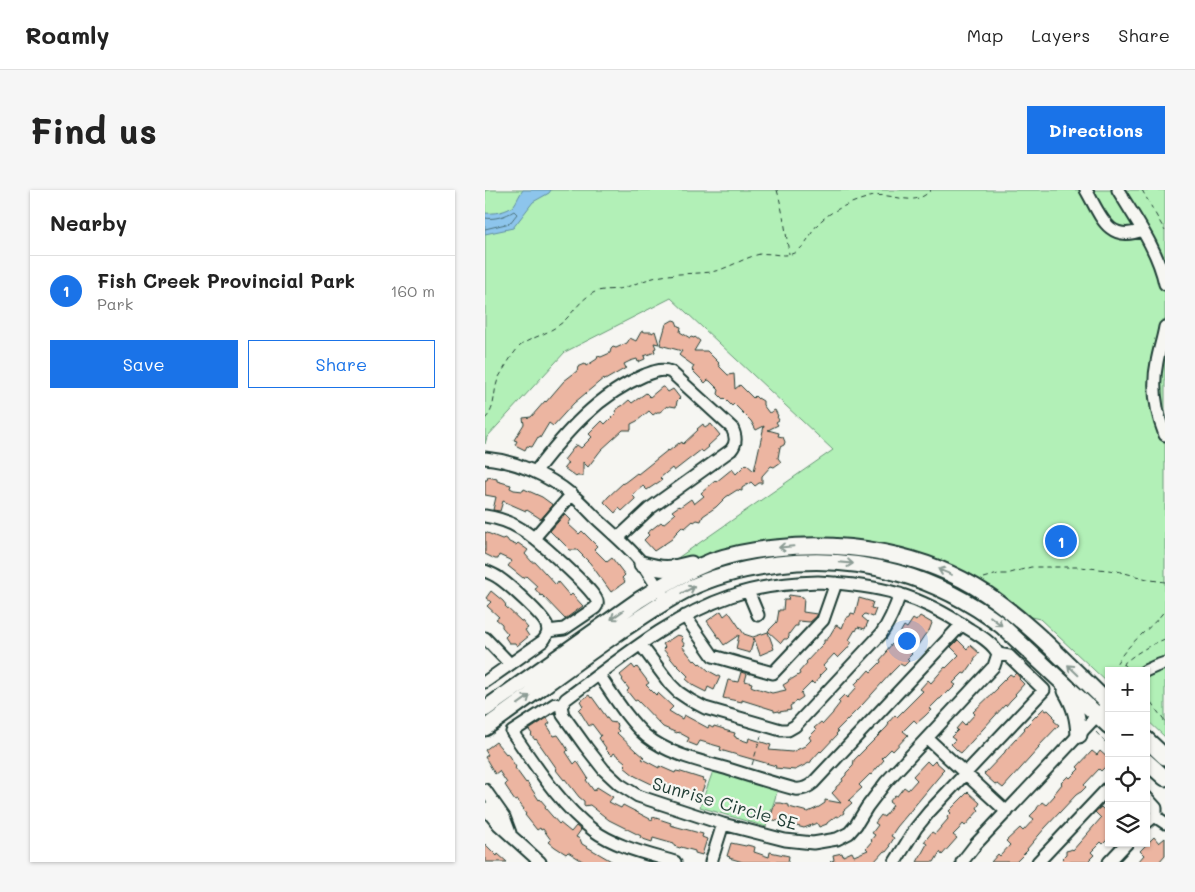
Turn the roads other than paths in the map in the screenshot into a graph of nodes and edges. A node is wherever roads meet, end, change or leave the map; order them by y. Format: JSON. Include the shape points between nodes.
{"nodes":[{"id":1,"x":1087,"y":190,"type":"edge"},
{"id":2,"x":1118,"y":190,"type":"edge"},
{"id":3,"x":1142,"y":230,"type":"junction"},
{"id":4,"x":1165,"y":284,"type":"edge"},
{"id":5,"x":1165,"y":327,"type":"edge"},
{"id":6,"x":1165,"y":435,"type":"edge"},
{"id":7,"x":485,"y":458,"type":"edge"},
{"id":8,"x":535,"y":472,"type":"junction"},
{"id":9,"x":572,"y":494,"type":"junction"},
{"id":10,"x":485,"y":516,"type":"edge"},
{"id":11,"x":535,"y":538,"type":"junction"},
{"id":12,"x":619,"y":538,"type":"junction"},
{"id":13,"x":713,"y":561,"type":"junction"},
{"id":14,"x":642,"y":564,"type":"junction"},
{"id":15,"x":485,"y":571,"type":"edge"},
{"id":16,"x":836,"y":583,"type":"junction"},
{"id":17,"x":657,"y":588,"type":"junction"},
{"id":18,"x":748,"y":591,"type":"junction"},
{"id":19,"x":900,"y":594,"type":"junction"},
{"id":20,"x":666,"y":601,"type":"junction"},
{"id":21,"x":758,"y":615,"type":"dead end"},
{"id":22,"x":685,"y":616,"type":"junction"},
{"id":23,"x":962,"y":624,"type":"junction"},
{"id":24,"x":548,"y":631,"type":"junction"},
{"id":25,"x":485,"y":638,"type":"edge"},
{"id":26,"x":641,"y":645,"type":"junction"},
{"id":27,"x":997,"y":654,"type":"junction"},
{"id":28,"x":1165,"y":663,"type":"edge"},
{"id":29,"x":511,"y":664,"type":"junction"},
{"id":30,"x":1150,"y":669,"type":"edge"},
{"id":31,"x":599,"y":675,"type":"junction"},
{"id":32,"x":1055,"y":675,"type":"junction"},
{"id":33,"x":485,"y":682,"type":"edge"},
{"id":34,"x":1105,"y":700,"type":"edge"},
{"id":35,"x":561,"y":706,"type":"junction"},
{"id":36,"x":1105,"y":708,"type":"edge"},
{"id":37,"x":485,"y":709,"type":"edge"},
{"id":38,"x":1097,"y":715,"type":"junction"},
{"id":39,"x":485,"y":728,"type":"edge"},
{"id":40,"x":1102,"y":729,"type":"edge"},
{"id":41,"x":1079,"y":735,"type":"junction"},
{"id":42,"x":927,"y":738,"type":"junction"},
{"id":43,"x":1150,"y":742,"type":"edge"},
{"id":44,"x":1165,"y":757,"type":"edge"},
{"id":45,"x":1150,"y":765,"type":"edge"},
{"id":46,"x":966,"y":773,"type":"junction"},
{"id":47,"x":1165,"y":778,"type":"edge"},
{"id":48,"x":485,"y":790,"type":"edge"},
{"id":49,"x":1105,"y":791,"type":"edge"},
{"id":50,"x":1150,"y":801,"type":"edge"},
{"id":51,"x":485,"y":808,"type":"edge"},
{"id":52,"x":1007,"y":812,"type":"junction"},
{"id":53,"x":1156,"y":821,"type":"edge"},
{"id":54,"x":723,"y":824,"type":"junction"},
{"id":55,"x":510,"y":834,"type":"junction"},
{"id":56,"x":1123,"y":847,"type":"edge"},
{"id":57,"x":540,"y":862,"type":"edge"},
{"id":58,"x":675,"y":862,"type":"edge"},
{"id":59,"x":711,"y":862,"type":"edge"},
{"id":60,"x":895,"y":862,"type":"edge"},
{"id":61,"x":962,"y":862,"type":"edge"},
{"id":62,"x":1038,"y":862,"type":"edge"},
{"id":63,"x":1109,"y":862,"type":"edge"}],
"edges":[{"from":1,"to":3,"type":"street","via":[[1112,230],[1128,234]]},
{"from":2,"to":3,"type":"street"},
{"from":3,"to":4,"type":"street","via":[[1157,258]]},
{"from":5,"to":6,"type":"street","via":[[1155,384]]},
{"from":7,"to":8,"type":"street","via":[[513,463]]},
{"from":8,"to":9,"type":"street"},
{"from":8,"to":12,"type":"street","via":[[585,415],[608,396],[657,370],[671,372],[732,428],[735,445],[649,509]]},
{"from":9,"to":11,"type":"street"},
{"from":9,"to":12,"type":"street"},
{"from":10,"to":11,"type":"street","via":[[507,522]]},
{"from":11,"to":24,"type":"street","via":[[584,584],[597,603],[595,608],[565,629]]},
{"from":12,"to":14,"type":"street"},
{"from":13,"to":14,"type":"main road","via":[[661,569]]},
{"from":13,"to":17,"type":"main road"},
{"from":34,"to":13,"type":"main road","one_way":true,"via":[[1013,614],[985,593],[931,567],[853,547],[816,545],[761,549]]},
{"from":14,"to":17,"type":"street"},
{"from":15,"to":24,"type":"street","via":[[503,581],[542,617]]},
{"from":16,"to":18,"type":"street","via":[[800,582]]},
{"from":16,"to":19,"type":"street"},
{"from":16,"to":22,"type":"street","via":[[823,620],[773,673],[713,656]]},
{"from":17,"to":20,"type":"street"},
{"from":17,"to":37,"type":"main road","one_way":true},
{"from":18,"to":21,"type":"street"},
{"from":18,"to":22,"type":"street"},
{"from":19,"to":23,"type":"street"},
{"from":19,"to":26,"type":"street","via":[[881,634],[795,726],[784,731],[705,708],[690,700],[670,684]]},
{"from":20,"to":32,"type":"main road","one_way":true,"via":[[704,582],[750,568],[805,562],[866,565],[922,580],[959,597],[1002,626]]},
{"from":39,"to":20,"type":"main road","one_way":true},
{"from":22,"to":26,"type":"street"},
{"from":23,"to":27,"type":"street","via":[[992,645]]},
{"from":23,"to":31,"type":"street","via":[[808,788],[801,790],[677,754],[661,746],[638,728]]},
{"from":24,"to":29,"type":"street","via":[[543,641]]},
{"from":25,"to":29,"type":"street"},
{"from":26,"to":31,"type":"street"},
{"from":27,"to":42,"type":"street","name":"Sunrise Circle SE","via":[[994,666]]},
{"from":27,"to":46,"type":"street","via":[[1009,656],[1044,690]]},
{"from":28,"to":30,"type":"street"},
{"from":29,"to":33,"type":"street"},
{"from":31,"to":35,"type":"street"},
{"from":32,"to":38,"type":"main road"},
{"from":32,"to":41,"type":"main road","via":[[1072,701]]},
{"from":35,"to":54,"type":"street","name":"Sunrise Circle SE","via":[[563,715],[586,747],[619,784],[648,800]]},
{"from":35,"to":58,"type":"street","via":[[555,704],[513,732],[550,787],[593,830],[616,843]]},
{"from":36,"to":38,"type":"street"},
{"from":38,"to":40,"type":"main road"},
{"from":38,"to":41,"type":"street"},
{"from":41,"to":52,"type":"street"},
{"from":42,"to":46,"type":"street"},
{"from":42,"to":54,"type":"street","name":"Sunrise Circle SE","via":[[886,782],[856,825],[837,839],[794,842]]},
{"from":43,"to":44,"type":"main road"},
{"from":45,"to":47,"type":"main road"},
{"from":46,"to":52,"type":"street"},
{"from":46,"to":60,"type":"street","via":[[916,828]]},
{"from":48,"to":55,"type":"street","via":[[504,817]]},
{"from":49,"to":62,"type":"street"},
{"from":50,"to":53,"type":"street","via":[[1156,808]]},
{"from":51,"to":55,"type":"street"},
{"from":52,"to":61,"type":"street"},
{"from":54,"to":59,"type":"street"},
{"from":55,"to":57,"type":"street"},
{"from":56,"to":63,"type":"street"}]}
